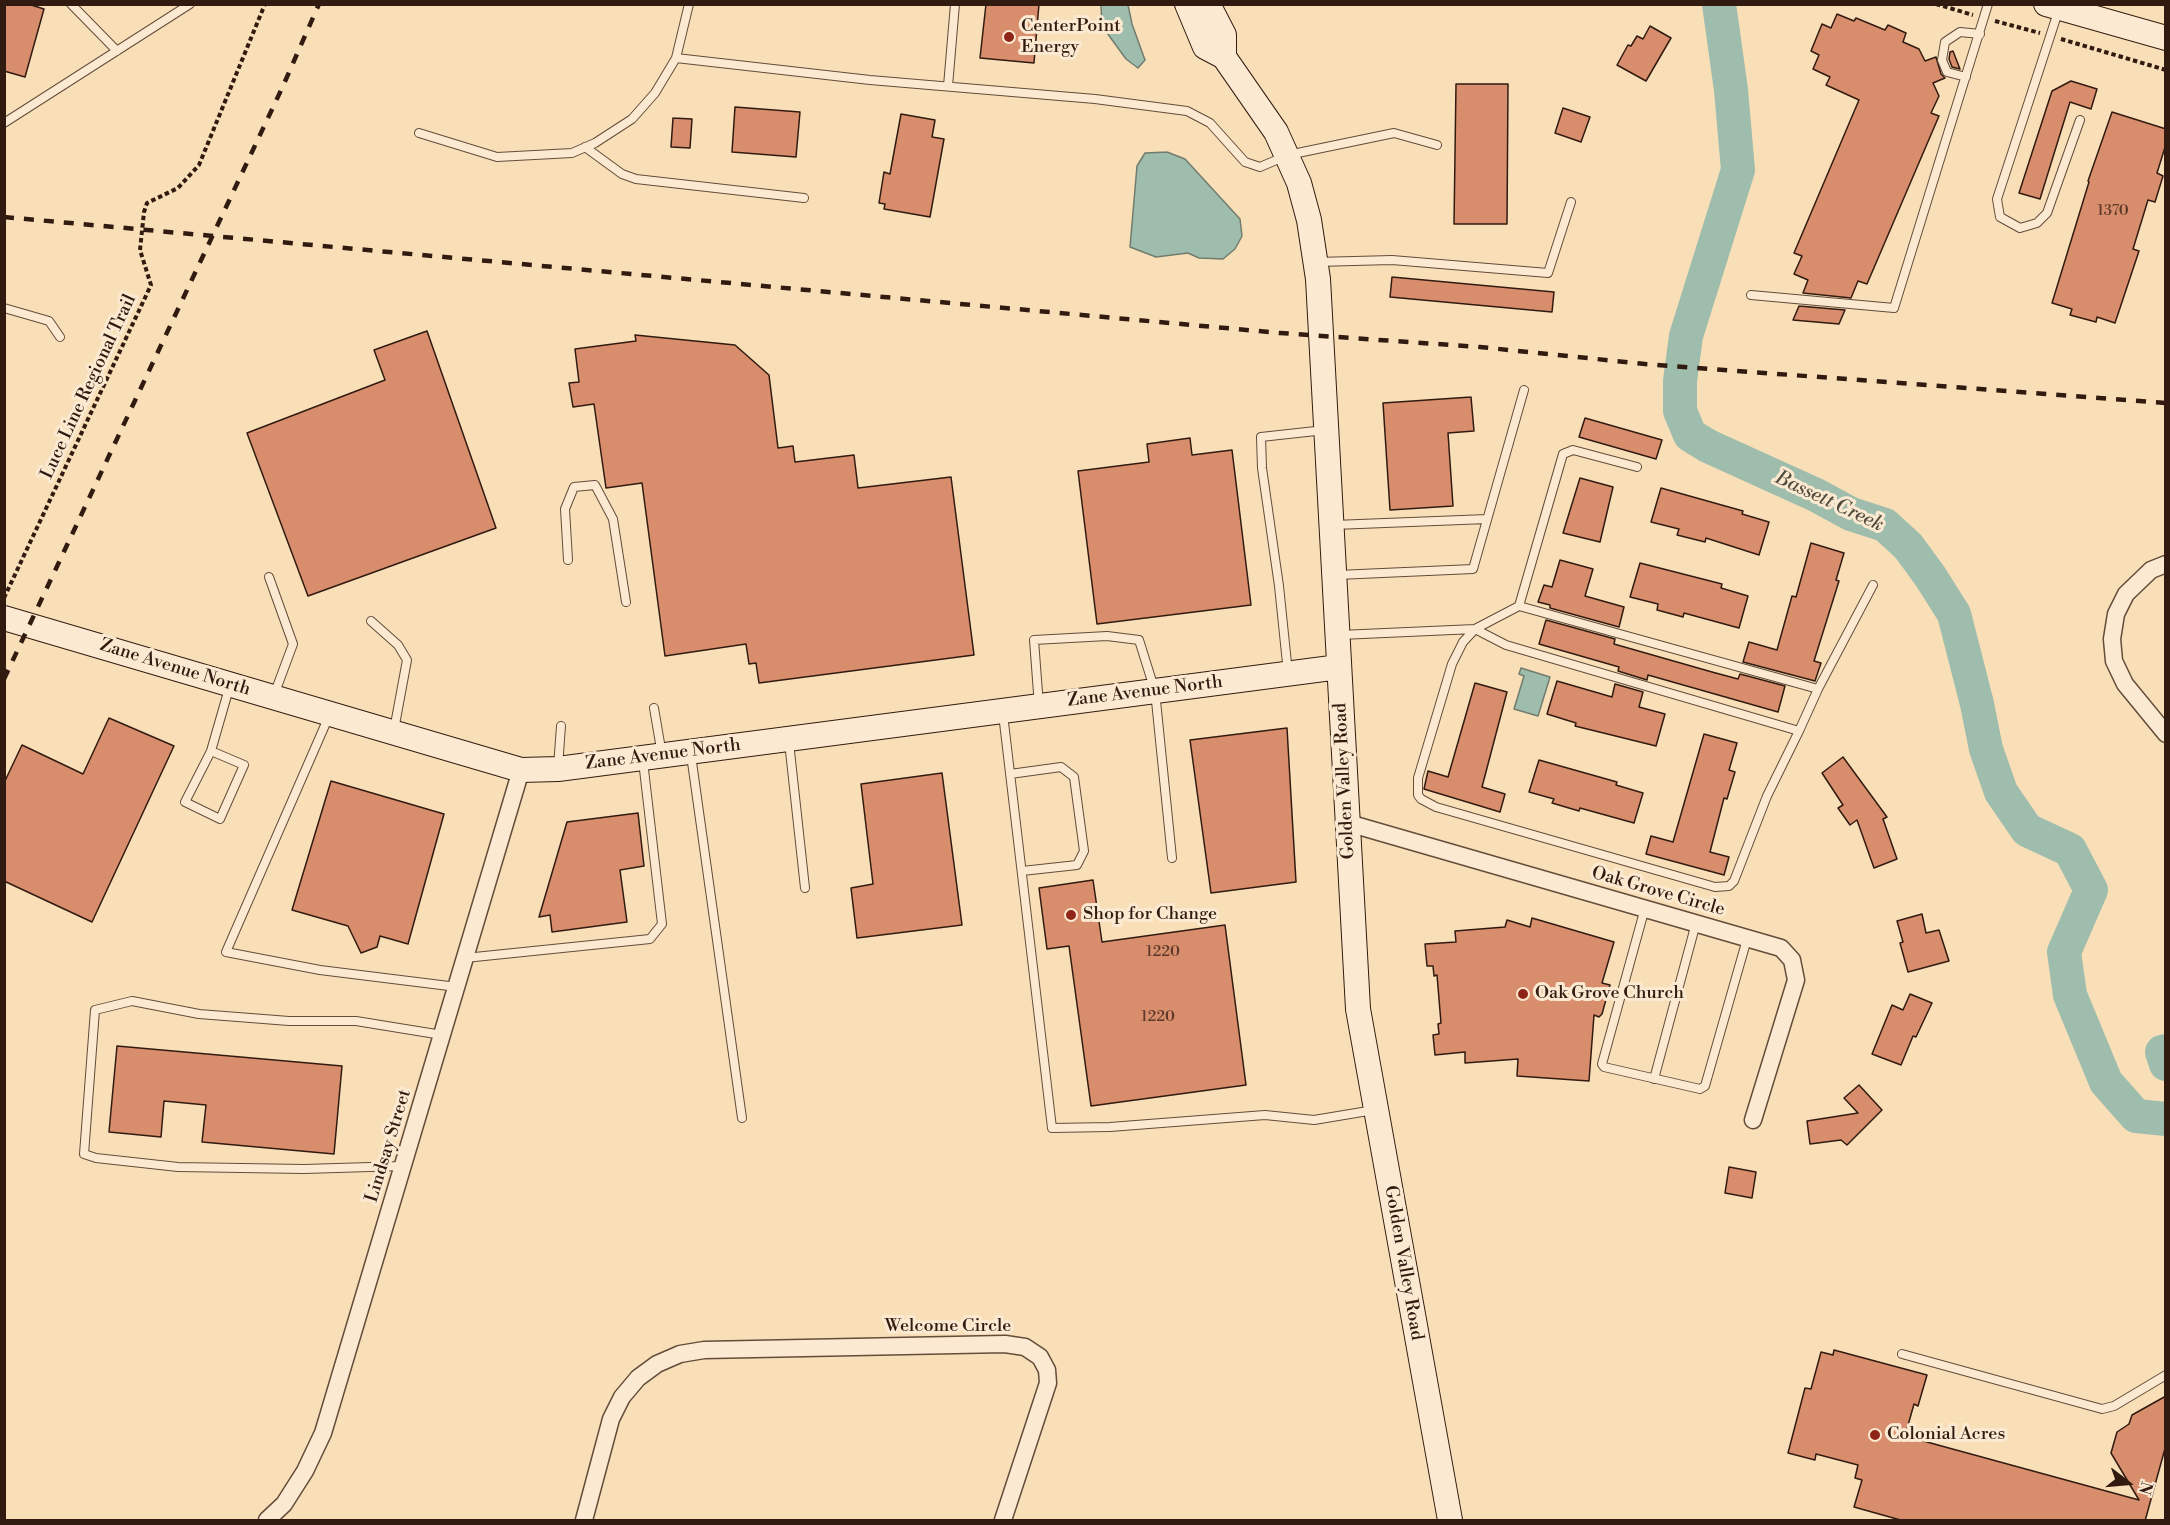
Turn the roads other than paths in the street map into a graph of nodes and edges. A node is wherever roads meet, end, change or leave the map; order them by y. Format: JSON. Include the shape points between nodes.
{"nodes":[{"id":1,"x":71,"y":4,"type":"edge"},
{"id":2,"x":190,"y":4,"type":"edge"},
{"id":3,"x":688,"y":4,"type":"edge"},
{"id":4,"x":955,"y":4,"type":"edge"},
{"id":5,"x":1187,"y":4,"type":"edge"},
{"id":6,"x":1208,"y":4,"type":"edge"},
{"id":7,"x":1988,"y":4,"type":"edge"},
{"id":8,"x":2052,"y":6,"type":"edge"},
{"id":9,"x":1980,"y":34,"type":"junction"},
{"id":10,"x":2166,"y":38,"type":"edge"},
{"id":11,"x":117,"y":51,"type":"junction"},
{"id":12,"x":1224,"y":57,"type":"junction"},
{"id":13,"x":676,"y":58,"type":"junction"},
{"id":14,"x":1966,"y":77,"type":"junction"},
{"id":15,"x":948,"y":86,"type":"junction"},
{"id":16,"x":2080,"y":120,"type":"dead end"},
{"id":17,"x":4,"y":123,"type":"edge"},
{"id":18,"x":418,"y":133,"type":"dead end"},
{"id":19,"x":1437,"y":145,"type":"dead end"},
{"id":20,"x":585,"y":147,"type":"junction"},
{"id":21,"x":1288,"y":155,"type":"junction"},
{"id":22,"x":804,"y":198,"type":"dead end"},
{"id":23,"x":1571,"y":202,"type":"dead end"},
{"id":24,"x":1316,"y":262,"type":"junction"},
{"id":25,"x":1751,"y":295,"type":"dead end"},
{"id":26,"x":4,"y":308,"type":"edge"},
{"id":27,"x":60,"y":337,"type":"dead end"},
{"id":28,"x":1524,"y":390,"type":"dead end"},
{"id":29,"x":1326,"y":430,"type":"junction"},
{"id":30,"x":1637,"y":467,"type":"dead end"},
{"id":31,"x":1487,"y":519,"type":"junction"},
{"id":32,"x":1331,"y":525,"type":"junction"},
{"id":33,"x":568,"y":560,"type":"dead end"},
{"id":34,"x":2158,"y":567,"type":"edge"},
{"id":35,"x":1333,"y":576,"type":"junction"},
{"id":36,"x":269,"y":577,"type":"dead end"},
{"id":37,"x":1873,"y":585,"type":"dead end"},
{"id":38,"x":626,"y":602,"type":"dead end"},
{"id":39,"x":1519,"y":606,"type":"junction"},
{"id":40,"x":4,"y":618,"type":"edge"},
{"id":41,"x":371,"y":621,"type":"dead end"},
{"id":42,"x":1475,"y":629,"type":"junction"},
{"id":43,"x":1337,"y":635,"type":"junction"},
{"id":44,"x":1339,"y":667,"type":"junction"},
{"id":45,"x":1288,"y":674,"type":"junction"},
{"id":46,"x":230,"y":685,"type":"junction"},
{"id":47,"x":1818,"y":689,"type":"junction"},
{"id":48,"x":1155,"y":691,"type":"junction"},
{"id":49,"x":273,"y":698,"type":"junction"},
{"id":50,"x":1039,"y":706,"type":"junction"},
{"id":51,"x":654,"y":708,"type":"dead end"},
{"id":52,"x":1003,"y":711,"type":"junction"},
{"id":53,"x":329,"y":714,"type":"junction"},
{"id":54,"x":561,"y":726,"type":"dead end"},
{"id":55,"x":1799,"y":731,"type":"junction"},
{"id":56,"x":393,"y":733,"type":"junction"},
{"id":57,"x":2166,"y":734,"type":"edge"},
{"id":58,"x":789,"y":739,"type":"junction"},
{"id":59,"x":211,"y":750,"type":"junction"},
{"id":60,"x":691,"y":751,"type":"junction"},
{"id":61,"x":652,"y":756,"type":"junction"},
{"id":62,"x":558,"y":768,"type":"junction"},
{"id":63,"x":521,"y":770,"type":"junction"},
{"id":64,"x":1010,"y":774,"type":"junction"},
{"id":65,"x":1348,"y":823,"type":"junction"},
{"id":66,"x":1173,"y":858,"type":"dead end"},
{"id":67,"x":1022,"y":871,"type":"junction"},
{"id":68,"x":805,"y":888,"type":"dead end"},
{"id":69,"x":1645,"y":908,"type":"junction"},
{"id":70,"x":1696,"y":923,"type":"junction"},
{"id":71,"x":1747,"y":939,"type":"junction"},
{"id":72,"x":465,"y":958,"type":"junction"},
{"id":73,"x":457,"y":987,"type":"junction"},
{"id":74,"x":442,"y":1035,"type":"junction"},
{"id":75,"x":1654,"y":1079,"type":"junction"},
{"id":76,"x":1375,"y":1110,"type":"junction"},
{"id":77,"x":742,"y":1119,"type":"dead end"},
{"id":78,"x":1753,"y":1120,"type":"dead end"},
{"id":79,"x":403,"y":1166,"type":"junction"},
{"id":80,"x":1902,"y":1354,"type":"dead end"},
{"id":81,"x":2166,"y":1375,"type":"edge"},
{"id":82,"x":267,"y":1521,"type":"edge"},
{"id":83,"x":584,"y":1521,"type":"edge"},
{"id":84,"x":1003,"y":1521,"type":"edge"},
{"id":85,"x":1450,"y":1521,"type":"edge"}],
"edges":[{"from":1,"to":11,"type":"lane"},
{"from":2,"to":11,"type":"lane"},
{"from":3,"to":13,"type":"lane"},
{"from":4,"to":15,"type":"lane"},
{"from":5,"to":12,"type":"street","name":"Golden Valley Road","via":[[1205,47]]},
{"from":6,"to":12,"type":"street","name":"Golden Valley Road","via":[[1224,35]]},
{"from":7,"to":9,"type":"lane"},
{"from":8,"to":10,"type":"street"},
{"from":8,"to":16,"type":"lane","via":[[1997,199],[2000,217],[2020,228],[2037,222],[2047,213]]},
{"from":9,"to":14,"type":"lane"},
{"from":9,"to":14,"type":"lane","via":[[1960,32],[1945,42],[1942,60],[1947,72]]},
{"from":11,"to":17,"type":"lane"},
{"from":12,"to":21,"type":"street","name":"Golden Valley Road"},
{"from":13,"to":15,"type":"lane"},
{"from":13,"to":20,"type":"lane","via":[[655,93],[632,118]]},
{"from":14,"to":25,"type":"lane","via":[[1894,308]]},
{"from":15,"to":21,"type":"lane","via":[[1187,111],[1210,123],[1245,162],[1260,167]]},
{"from":18,"to":20,"type":"lane","via":[[497,157],[572,153]]},
{"from":19,"to":21,"type":"lane","via":[[1394,133]]},
{"from":20,"to":22,"type":"lane","via":[[622,174],[636,179]]},
{"from":21,"to":24,"type":"street","name":"Golden Valley Road","via":[[1309,220]]},
{"from":23,"to":24,"type":"lane","via":[[1548,273],[1392,260]]},
{"from":24,"to":29,"type":"street","name":"Golden Valley Road"},
{"from":26,"to":27,"type":"lane","via":[[49,321]]},
{"from":28,"to":31,"type":"lane"},
{"from":29,"to":32,"type":"street","name":"Golden Valley Road"},
{"from":29,"to":45,"type":"lane","via":[[1261,437]]},
{"from":30,"to":39,"type":"lane","via":[[1573,450],[1563,454]]},
{"from":31,"to":32,"type":"lane"},
{"from":31,"to":35,"type":"lane","via":[[1473,569]]},
{"from":32,"to":35,"type":"street","name":"Golden Valley Road"},
{"from":33,"to":38,"type":"lane","via":[[565,509],[574,487],[595,485],[613,519]]},
{"from":34,"to":57,"type":"street","via":[[2126,594],[2116,614],[2112,639],[2114,661],[2125,684]]},
{"from":35,"to":43,"type":"street","name":"Golden Valley Road"},
{"from":36,"to":49,"type":"lane","via":[[293,644]]},
{"from":37,"to":47,"type":"lane"},
{"from":39,"to":42,"type":"lane"},
{"from":39,"to":47,"type":"lane"},
{"from":40,"to":46,"type":"street","name":"Zane Avenue North"},
{"from":41,"to":56,"type":"lane","via":[[398,645],[407,660]]},
{"from":42,"to":43,"type":"lane"},
{"from":42,"to":55,"type":"lane","via":[[1506,645]]},
{"from":42,"to":55,"type":"lane","via":[[1452,664],[1418,778],[1418,795],[1436,807],[1715,887],[1729,886]]},
{"from":43,"to":44,"type":"street","name":"Golden Valley Road"},
{"from":44,"to":45,"type":"street","name":"Zane Avenue North"},
{"from":44,"to":65,"type":"street","name":"Golden Valley Road"},
{"from":45,"to":48,"type":"street","name":"Zane Avenue North"},
{"from":46,"to":49,"type":"street","name":"Zane Avenue North"},
{"from":46,"to":59,"type":"lane"},
{"from":47,"to":55,"type":"lane"},
{"from":48,"to":50,"type":"street","name":"Zane Avenue North"},
{"from":48,"to":50,"type":"lane","via":[[1139,640],[1107,636],[1034,640]]},
{"from":48,"to":66,"type":"lane"},
{"from":49,"to":53,"type":"street","name":"Zane Avenue North"},
{"from":50,"to":52,"type":"street","name":"Zane Avenue North"},
{"from":51,"to":61,"type":"lane"},
{"from":52,"to":58,"type":"street","name":"Zane Avenue North"},
{"from":52,"to":64,"type":"lane"},
{"from":53,"to":56,"type":"street","name":"Zane Avenue North"},
{"from":53,"to":73,"type":"lane","via":[[226,952],[320,970]]},
{"from":54,"to":62,"type":"lane"},
{"from":56,"to":63,"type":"street","name":"Zane Avenue North"},
{"from":58,"to":60,"type":"street","name":"Zane Avenue North"},
{"from":58,"to":68,"type":"lane"},
{"from":59,"to":59,"type":"lane","via":[[244,765],[220,819],[185,802]]},
{"from":60,"to":61,"type":"street","name":"Zane Avenue North"},
{"from":60,"to":77,"type":"lane"},
{"from":61,"to":62,"type":"street","name":"Zane Avenue North"},
{"from":61,"to":72,"type":"lane","via":[[662,924],[650,939]]},
{"from":62,"to":63,"type":"street","name":"Zane Avenue North"},
{"from":63,"to":72,"type":"street","name":"Lindsay Street"},
{"from":64,"to":67,"type":"lane"},
{"from":64,"to":67,"type":"lane","via":[[1061,767],[1074,777],[1084,851],[1077,866]]},
{"from":65,"to":69,"type":"street","name":"Oak Grove Circle"},
{"from":65,"to":76,"type":"street","name":"Golden Valley Road","via":[[1358,1009]]},
{"from":67,"to":76,"type":"lane","via":[[1052,1128],[1265,1115],[1314,1120]]},
{"from":69,"to":70,"type":"street","name":"Oak Grove Circle"},
{"from":69,"to":75,"type":"lane","via":[[1602,1064]]},
{"from":70,"to":71,"type":"street","name":"Oak Grove Circle"},
{"from":70,"to":75,"type":"lane"},
{"from":71,"to":75,"type":"lane","via":[[1705,1086],[1701,1089]]},
{"from":71,"to":78,"type":"street","name":"Oak Grove Circle","via":[[1781,948],[1792,960],[1796,980]]},
{"from":72,"to":73,"type":"street","name":"Lindsay Street"},
{"from":73,"to":74,"type":"street","name":"Lindsay Street"},
{"from":74,"to":79,"type":"street","name":"Lindsay Street"},
{"from":74,"to":79,"type":"lane","via":[[356,1021],[199,1014],[132,1001],[95,1010],[84,1154],[178,1167]]},
{"from":76,"to":85,"type":"street","name":"Golden Valley Road"},
{"from":79,"to":82,"type":"street","name":"Lindsay Street","via":[[323,1433],[284,1504]]},
{"from":80,"to":81,"type":"lane","via":[[2102,1409]]},
{"from":83,"to":84,"type":"street","name":"Welcome Circle","via":[[611,1419],[622,1397],[638,1378],[680,1354],[704,1350],[1005,1344],[1025,1347],[1040,1357],[1048,1383]]}]}
